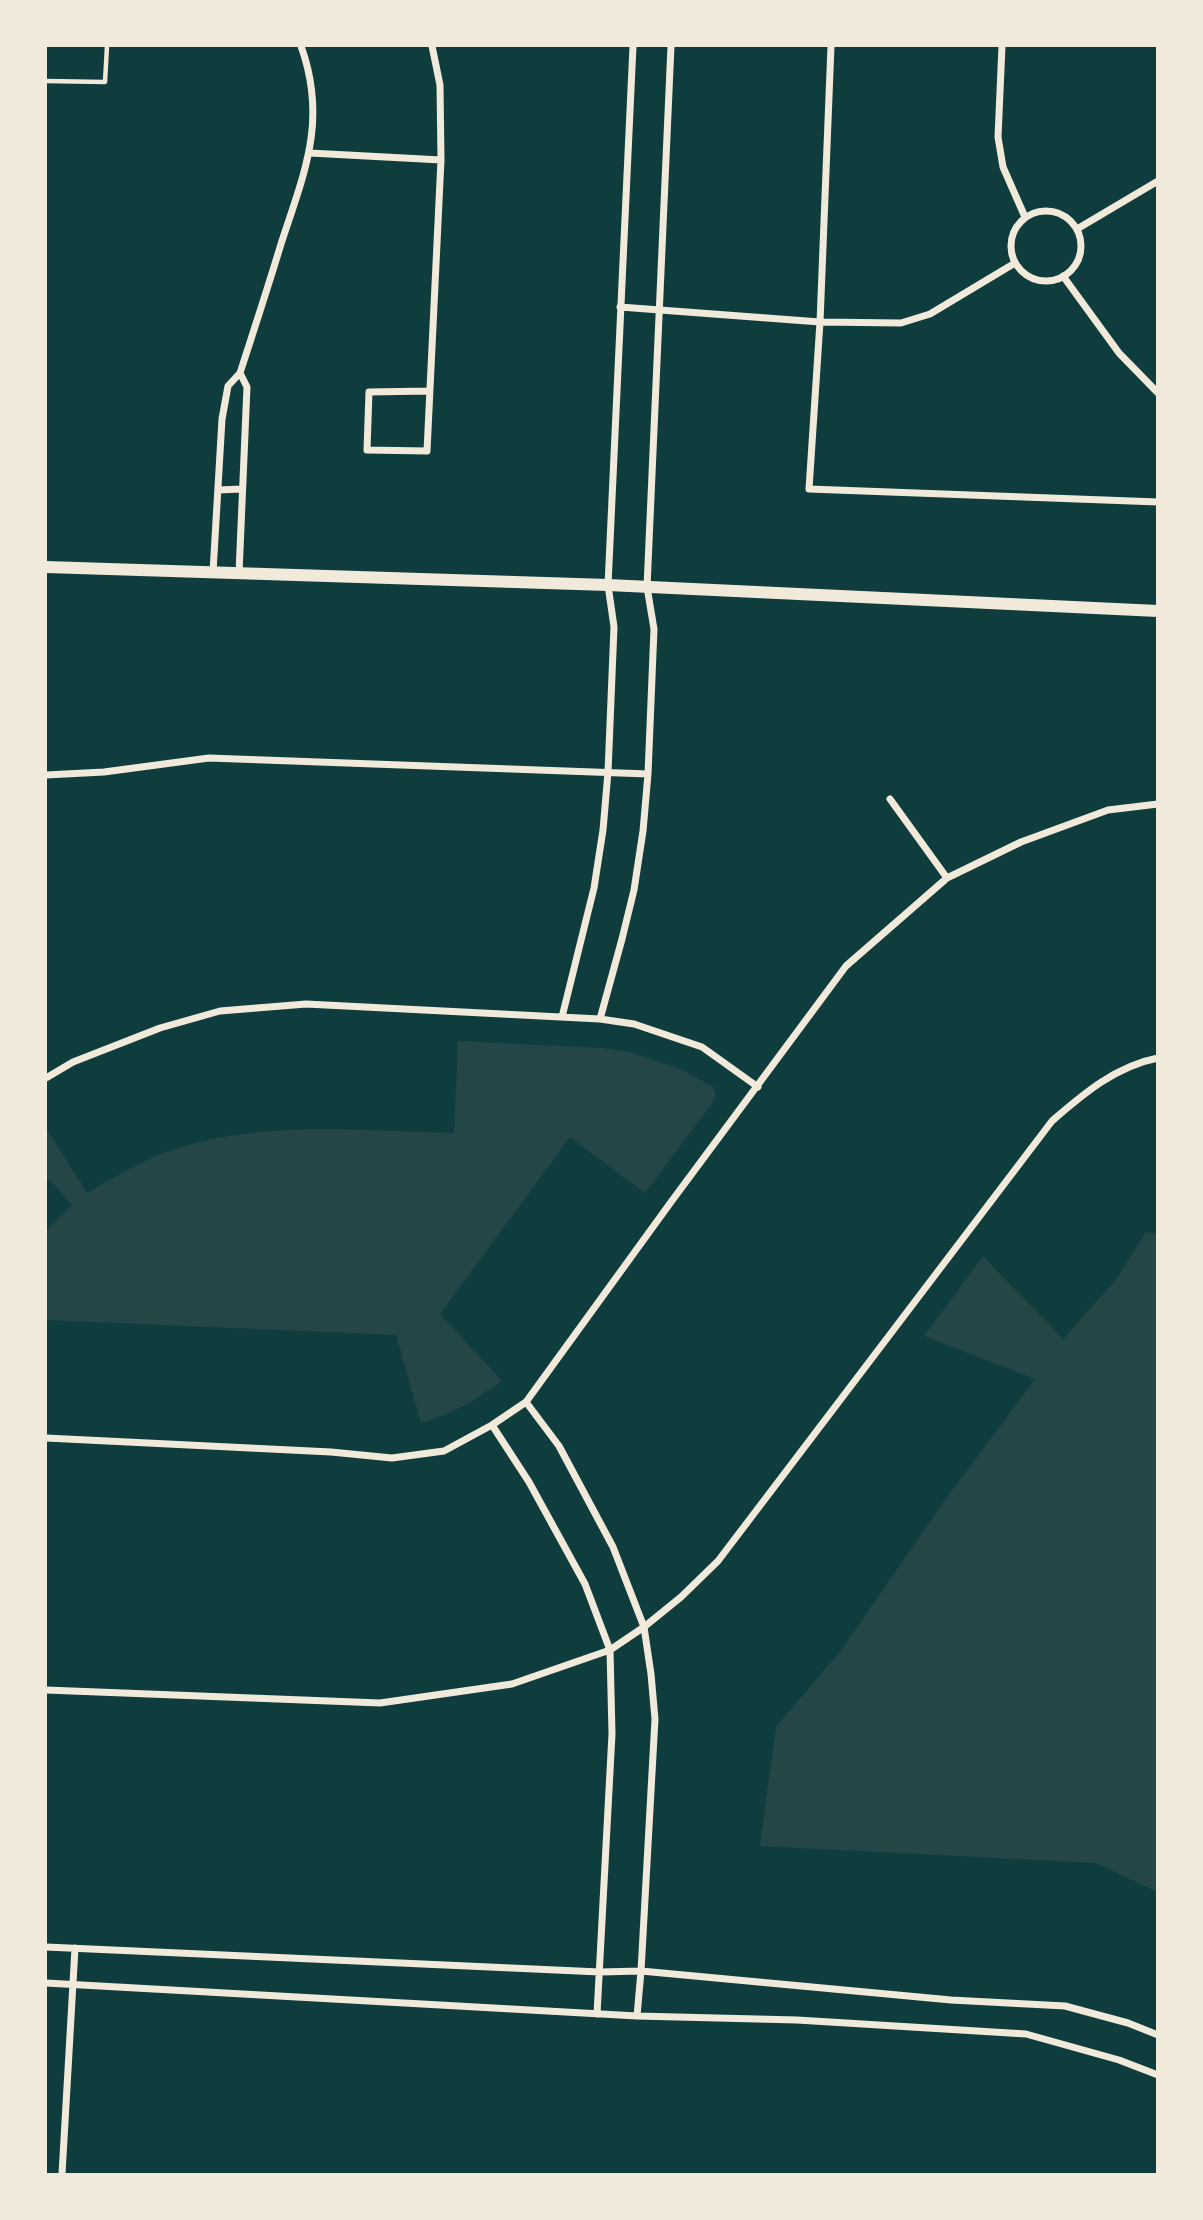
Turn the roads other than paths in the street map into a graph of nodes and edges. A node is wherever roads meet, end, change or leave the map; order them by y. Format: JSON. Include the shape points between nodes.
{"nodes":[{"id":1,"x":107,"y":46,"type":"edge"},
{"id":2,"x":301,"y":46,"type":"edge"},
{"id":3,"x":432,"y":46,"type":"edge"},
{"id":4,"x":634,"y":46,"type":"edge"},
{"id":5,"x":671,"y":46,"type":"edge"},
{"id":6,"x":831,"y":46,"type":"edge"},
{"id":7,"x":1002,"y":46,"type":"edge"},
{"id":8,"x":46,"y":81,"type":"edge"},
{"id":9,"x":310,"y":153,"type":"junction"},
{"id":10,"x":441,"y":160,"type":"junction"},
{"id":11,"x":1157,"y":181,"type":"edge"},
{"id":12,"x":1025,"y":217,"type":"junction"},
{"id":13,"x":1077,"y":229,"type":"junction"},
{"id":14,"x":1015,"y":263,"type":"junction"},
{"id":15,"x":1063,"y":276,"type":"junction"},
{"id":16,"x":621,"y":307,"type":"junction"},
{"id":17,"x":658,"y":310,"type":"junction"},
{"id":18,"x":820,"y":322,"type":"junction"},
{"id":19,"x":240,"y":373,"type":"junction"},
{"id":20,"x":429,"y":391,"type":"junction"},
{"id":21,"x":1157,"y":393,"type":"edge"},
{"id":22,"x":242,"y":489,"type":"junction"},
{"id":23,"x":218,"y":490,"type":"junction"},
{"id":24,"x":1157,"y":502,"type":"edge"},
{"id":25,"x":46,"y":567,"type":"edge"},
{"id":26,"x":213,"y":572,"type":"junction"},
{"id":27,"x":239,"y":573,"type":"junction"},
{"id":28,"x":608,"y":585,"type":"junction"},
{"id":29,"x":647,"y":587,"type":"junction"},
{"id":30,"x":1157,"y":611,"type":"edge"},
{"id":31,"x":608,"y":772,"type":"junction"},
{"id":32,"x":648,"y":774,"type":"junction"},
{"id":33,"x":46,"y":775,"type":"edge"},
{"id":34,"x":890,"y":799,"type":"dead end"},
{"id":35,"x":1157,"y":804,"type":"edge"},
{"id":36,"x":947,"y":878,"type":"junction"},
{"id":37,"x":562,"y":1017,"type":"junction"},
{"id":38,"x":600,"y":1019,"type":"junction"},
{"id":39,"x":1157,"y":1058,"type":"edge"},
{"id":40,"x":46,"y":1078,"type":"edge"},
{"id":41,"x":758,"y":1087,"type":"junction"},
{"id":42,"x":526,"y":1402,"type":"junction"},
{"id":43,"x":492,"y":1425,"type":"junction"},
{"id":44,"x":46,"y":1437,"type":"edge"},
{"id":45,"x":644,"y":1627,"type":"junction"},
{"id":46,"x":610,"y":1650,"type":"junction"},
{"id":47,"x":46,"y":1690,"type":"edge"},
{"id":48,"x":46,"y":1947,"type":"edge"},
{"id":49,"x":75,"y":1948,"type":"junction"},
{"id":50,"x":641,"y":1971,"type":"junction"},
{"id":51,"x":600,"y":1972,"type":"junction"},
{"id":52,"x":46,"y":1983,"type":"edge"},
{"id":53,"x":74,"y":1985,"type":"junction"},
{"id":54,"x":597,"y":2014,"type":"junction"},
{"id":55,"x":637,"y":2017,"type":"junction"},
{"id":56,"x":1157,"y":2035,"type":"edge"},
{"id":57,"x":1157,"y":2075,"type":"edge"},
{"id":58,"x":62,"y":2175,"type":"edge"}],
"edges":[{"from":1,"to":8,"type":"lane","via":[[105,82]]},
{"from":2,"to":9,"type":"street","via":[[310,70],[313,103]]},
{"from":3,"to":10,"type":"street","via":[[440,85]]},
{"from":4,"to":16,"type":"street"},
{"from":5,"to":17,"type":"street"},
{"from":6,"to":18,"type":"street"},
{"from":7,"to":12,"type":"street","via":[[998,137],[1003,167]]},
{"from":9,"to":10,"type":"street"},
{"from":9,"to":19,"type":"street"},
{"from":10,"to":20,"type":"street"},
{"from":11,"to":13,"type":"street"},
{"from":12,"to":13,"type":"street","via":[[1053,211]]},
{"from":12,"to":14,"type":"street","via":[[1013,233]]},
{"from":13,"to":15,"type":"street","via":[[1080,255]]},
{"from":14,"to":15,"type":"street","via":[[1036,280]]},
{"from":14,"to":18,"type":"street","via":[[930,314],[901,323]]},
{"from":15,"to":21,"type":"street","via":[[1119,353]]},
{"from":16,"to":17,"type":"street"},
{"from":16,"to":28,"type":"street"},
{"from":17,"to":18,"type":"street"},
{"from":17,"to":29,"type":"street"},
{"from":18,"to":24,"type":"street","via":[[810,489]]},
{"from":19,"to":22,"type":"street","via":[[247,387]]},
{"from":19,"to":23,"type":"street","via":[[228,386]]},
{"from":20,"to":20,"type":"street","via":[[427,451],[367,450],[369,392]]},
{"from":22,"to":23,"type":"street"},
{"from":22,"to":27,"type":"street"},
{"from":23,"to":26,"type":"street"},
{"from":25,"to":26,"type":"main road"},
{"from":26,"to":27,"type":"main road"},
{"from":27,"to":28,"type":"main road"},
{"from":28,"to":29,"type":"main road"},
{"from":28,"to":31,"type":"street","via":[[614,627]]},
{"from":29,"to":30,"type":"main road"},
{"from":29,"to":32,"type":"street","via":[[654,629]]},
{"from":31,"to":32,"type":"street"},
{"from":31,"to":33,"type":"street","via":[[209,758]]},
{"from":31,"to":37,"type":"street","via":[[594,888]]},
{"from":32,"to":38,"type":"street","via":[[634,890]]},
{"from":34,"to":36,"type":"street"},
{"from":35,"to":36,"type":"street","via":[[1108,810],[1021,842]]},
{"from":36,"to":41,"type":"street","via":[[846,966]]},
{"from":37,"to":38,"type":"street"},
{"from":37,"to":40,"type":"street","via":[[306,1004],[220,1011],[147,1033],[73,1062]]},
{"from":38,"to":41,"type":"street","via":[[634,1024],[702,1046]]},
{"from":39,"to":45,"type":"street","via":[[1119,1071],[1089,1089],[1052,1121],[718,1561]]},
{"from":41,"to":42,"type":"street"},
{"from":42,"to":43,"type":"street"},
{"from":42,"to":45,"type":"street","via":[[559,1446],[612,1547]]},
{"from":43,"to":44,"type":"street","via":[[444,1451],[392,1458]]},
{"from":43,"to":46,"type":"street","via":[[585,1584]]},
{"from":45,"to":46,"type":"street"},
{"from":45,"to":50,"type":"street","via":[[655,1719]]},
{"from":46,"to":47,"type":"street","via":[[512,1684],[380,1703]]},
{"from":46,"to":51,"type":"street","via":[[612,1734]]},
{"from":48,"to":49,"type":"street"},
{"from":49,"to":51,"type":"street"},
{"from":49,"to":53,"type":"street"},
{"from":50,"to":51,"type":"street"},
{"from":50,"to":55,"type":"street"},
{"from":50,"to":56,"type":"street","via":[[1065,2006]]},
{"from":51,"to":54,"type":"street"},
{"from":52,"to":53,"type":"street"},
{"from":53,"to":54,"type":"street"},
{"from":53,"to":58,"type":"street"},
{"from":54,"to":55,"type":"street"},
{"from":55,"to":57,"type":"street","via":[[797,2020],[1026,2034]]}]}
